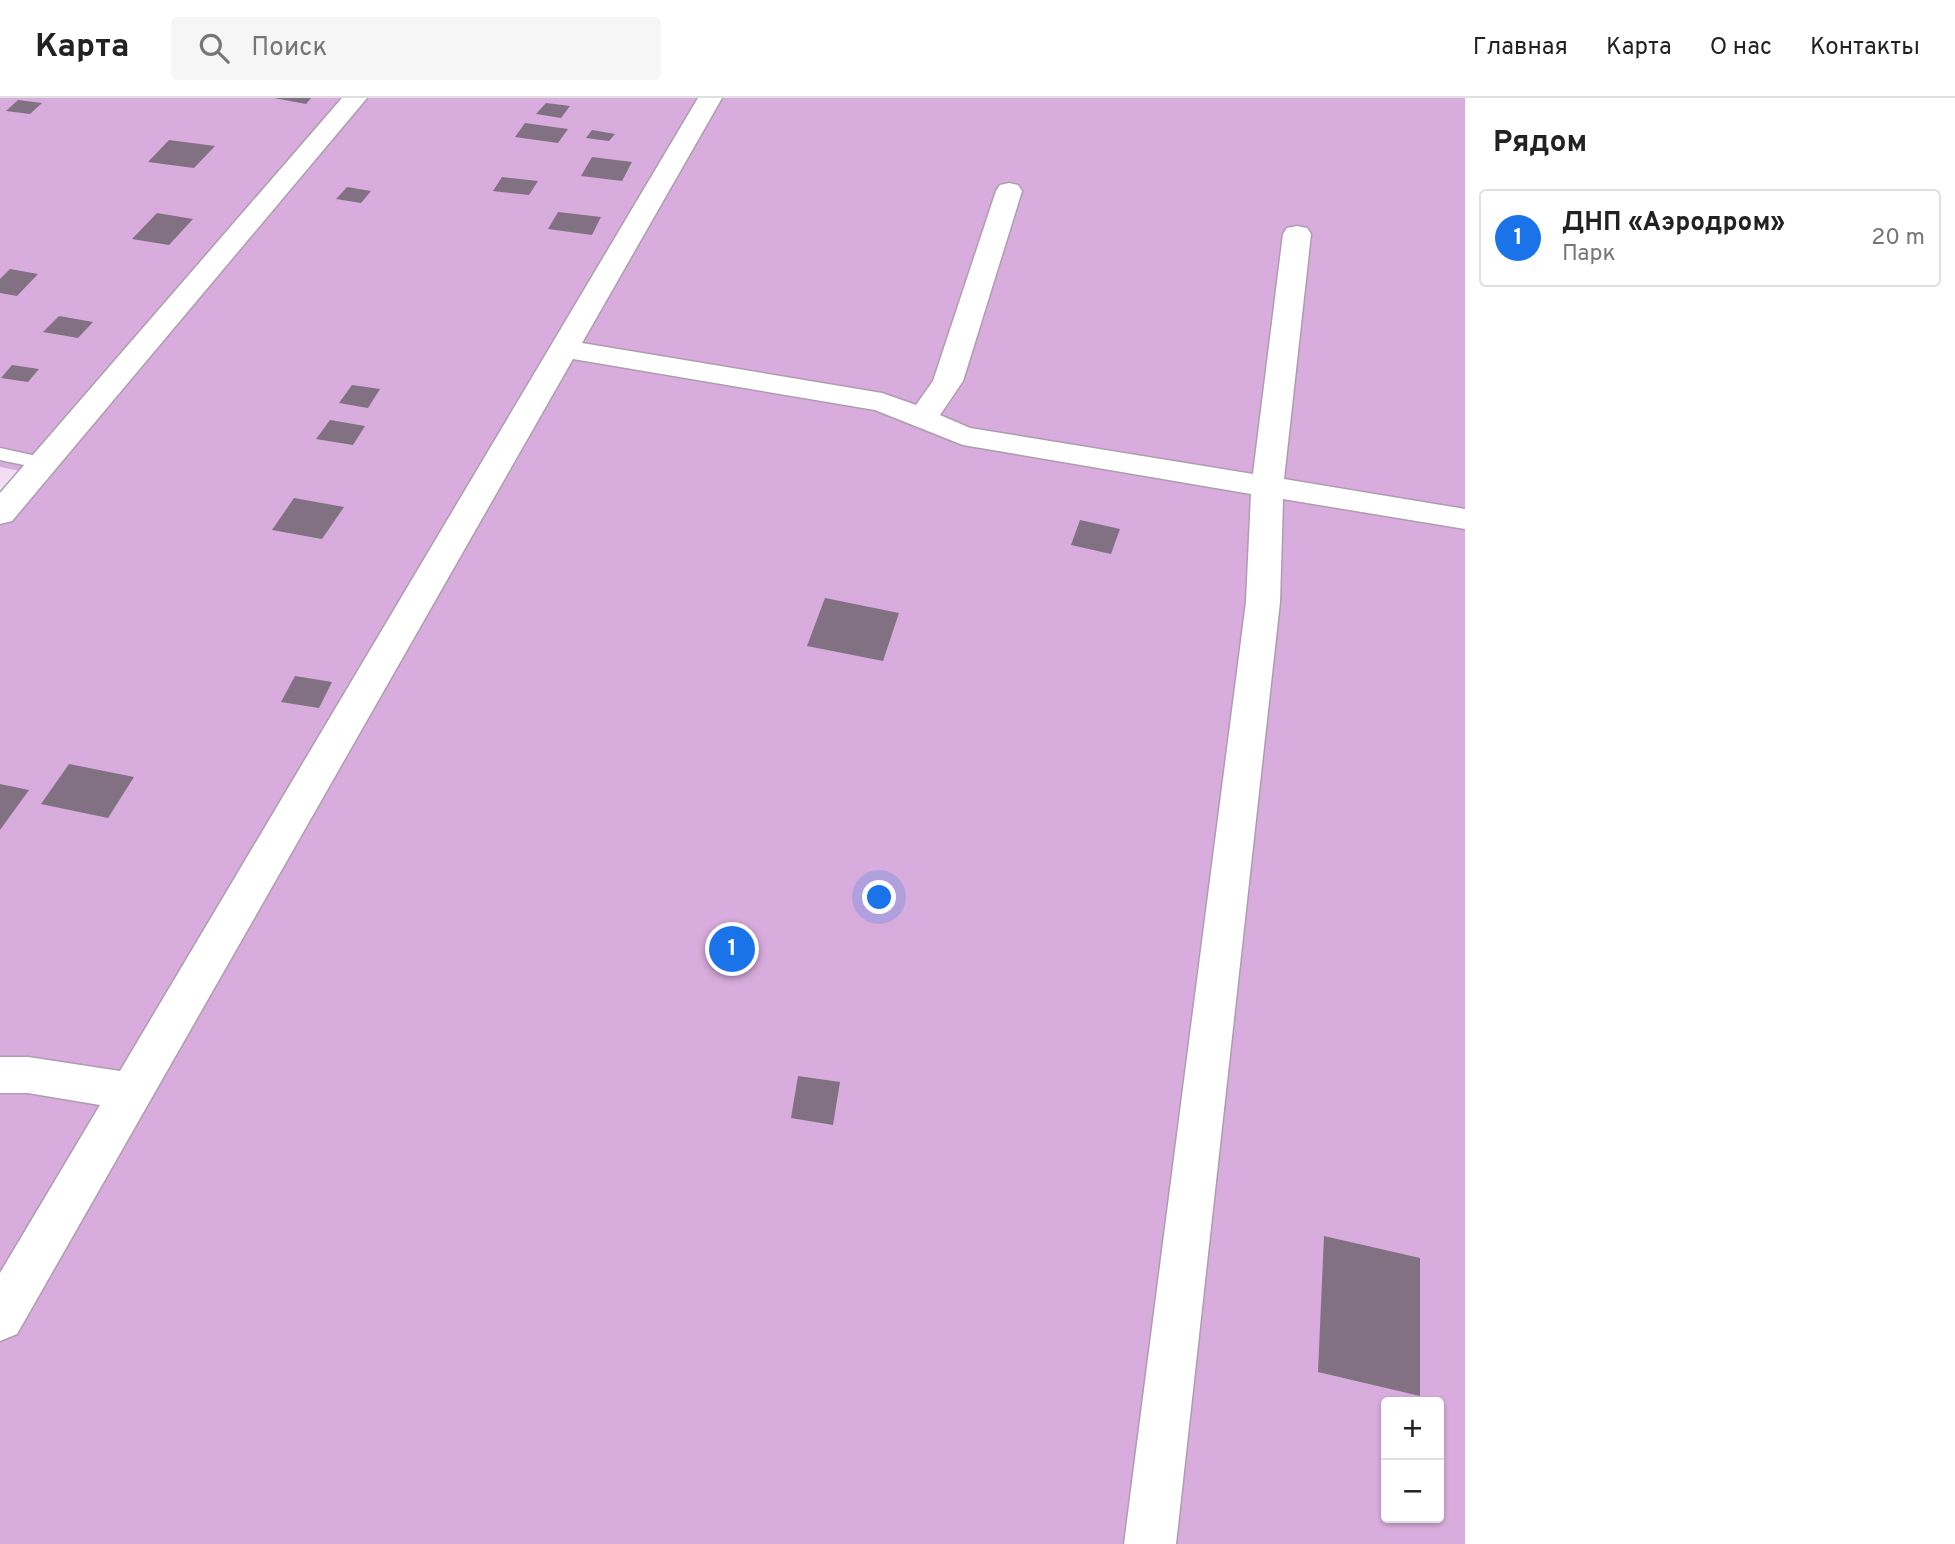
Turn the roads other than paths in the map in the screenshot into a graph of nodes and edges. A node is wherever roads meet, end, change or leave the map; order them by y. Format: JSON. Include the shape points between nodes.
{"nodes":[{"id":1,"x":355,"y":98,"type":"edge"},
{"id":2,"x":710,"y":98,"type":"edge"},
{"id":3,"x":1009,"y":191,"type":"dead end"},
{"id":4,"x":1297,"y":234,"type":"dead end"},
{"id":5,"x":565,"y":349,"type":"junction"},
{"id":6,"x":922,"y":419,"type":"junction"},
{"id":7,"x":0,"y":454,"type":"edge"},
{"id":8,"x":43,"y":463,"type":"junction"},
{"id":9,"x":1266,"y":486,"type":"junction"},
{"id":10,"x":0,"y":514,"type":"edge"},
{"id":11,"x":1465,"y":519,"type":"edge"},
{"id":12,"x":0,"y":1075,"type":"edge"},
{"id":13,"x":132,"y":1091,"type":"junction"},
{"id":14,"x":0,"y":1318,"type":"edge"},
{"id":15,"x":1150,"y":1544,"type":"edge"}],
"edges":[{"from":1,"to":8,"type":"street"},
{"from":2,"to":5,"type":"street"},
{"from":3,"to":6,"type":"street","via":[[948,381]]},
{"from":4,"to":9,"type":"street"},
{"from":5,"to":6,"type":"street","via":[[882,402]]},
{"from":5,"to":13,"type":"street"},
{"from":6,"to":9,"type":"street","via":[[963,436]]},
{"from":7,"to":8,"type":"lane"},
{"from":8,"to":10,"type":"street"},
{"from":9,"to":11,"type":"street"},
{"from":9,"to":15,"type":"street","via":[[1263,602]]},
{"from":12,"to":13,"type":"street"},
{"from":13,"to":14,"type":"street"}]}
